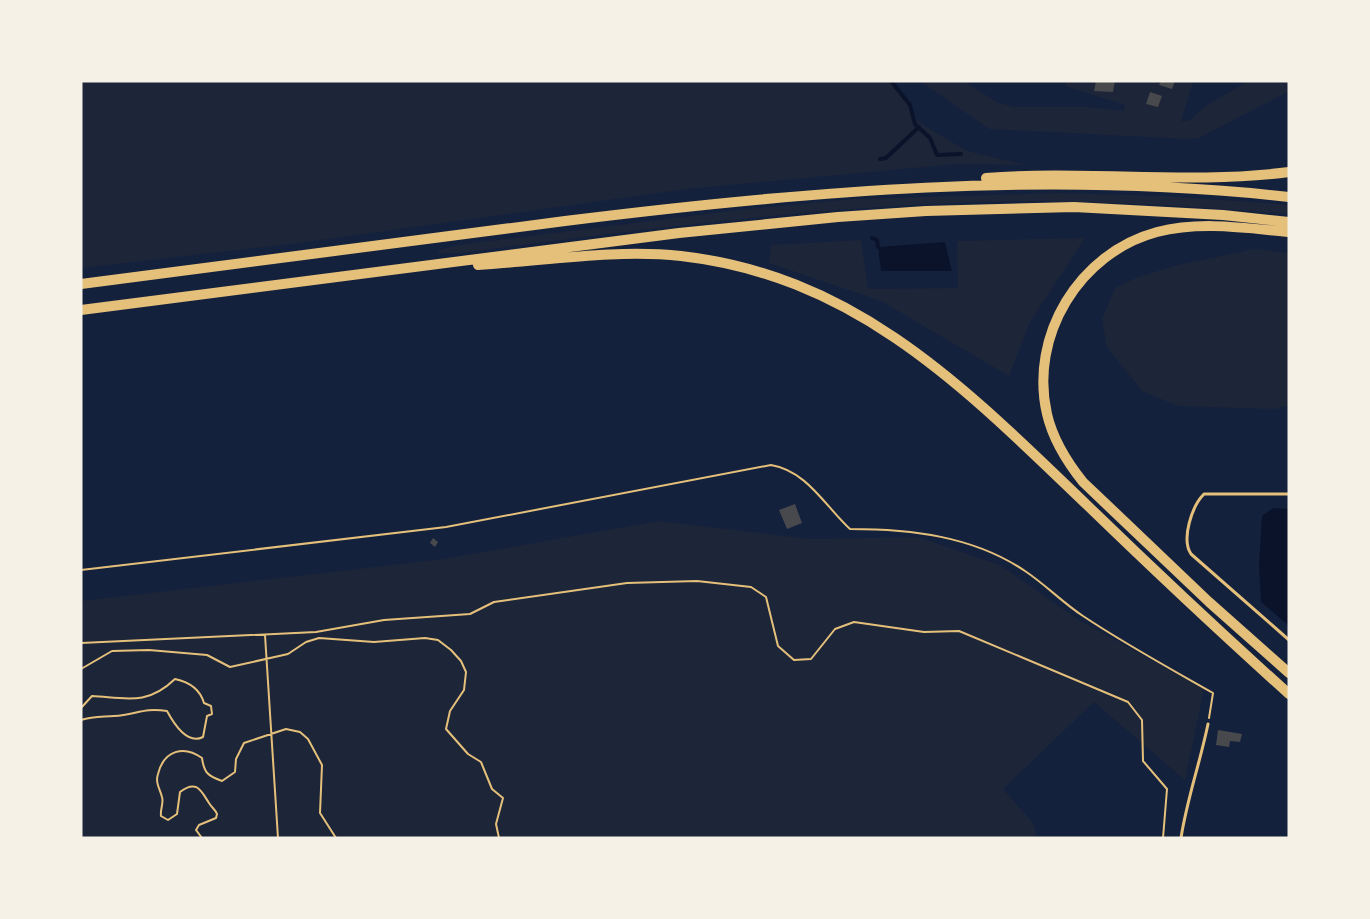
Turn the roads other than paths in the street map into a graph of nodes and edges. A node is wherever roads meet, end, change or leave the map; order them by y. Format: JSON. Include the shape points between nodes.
{"nodes":[{"id":1,"x":1289,"y":172,"type":"edge"},
{"id":2,"x":866,"y":189,"type":"junction"},
{"id":3,"x":1289,"y":197,"type":"edge"},
{"id":4,"x":1289,"y":222,"type":"edge"},
{"id":5,"x":1289,"y":232,"type":"edge"},
{"id":6,"x":367,"y":273,"type":"junction"},
{"id":7,"x":81,"y":284,"type":"edge"},
{"id":8,"x":81,"y":310,"type":"edge"},
{"id":9,"x":1289,"y":494,"type":"edge"},
{"id":10,"x":1289,"y":640,"type":"edge"},
{"id":11,"x":1289,"y":673,"type":"edge"},
{"id":12,"x":1289,"y":694,"type":"edge"},
{"id":13,"x":1208,"y":724,"type":"road end"},
{"id":14,"x":1181,"y":838,"type":"edge"}],
"edges":[{"from":1,"to":2,"type":"highway","via":[[1209,177],[1027,175]]},
{"from":2,"to":3,"type":"highway","via":[[1082,184]]},
{"from":2,"to":7,"type":"highway","via":[[657,210]]},
{"from":4,"to":6,"type":"highway","via":[[1074,207],[926,211],[773,222]]},
{"from":5,"to":11,"type":"highway","via":[[1189,226],[1132,241],[1081,280],[1057,315],[1044,359],[1043,387],[1055,439],[1083,482]]},
{"from":6,"to":8,"type":"highway"},
{"from":6,"to":12,"type":"highway","via":[[601,256],[682,256],[743,269],[808,290],[881,327],[948,375]]},
{"from":9,"to":10,"type":"lane","via":[[1204,494],[1198,501],[1186,542],[1191,554]]},
{"from":13,"to":14,"type":"lane"}]}
